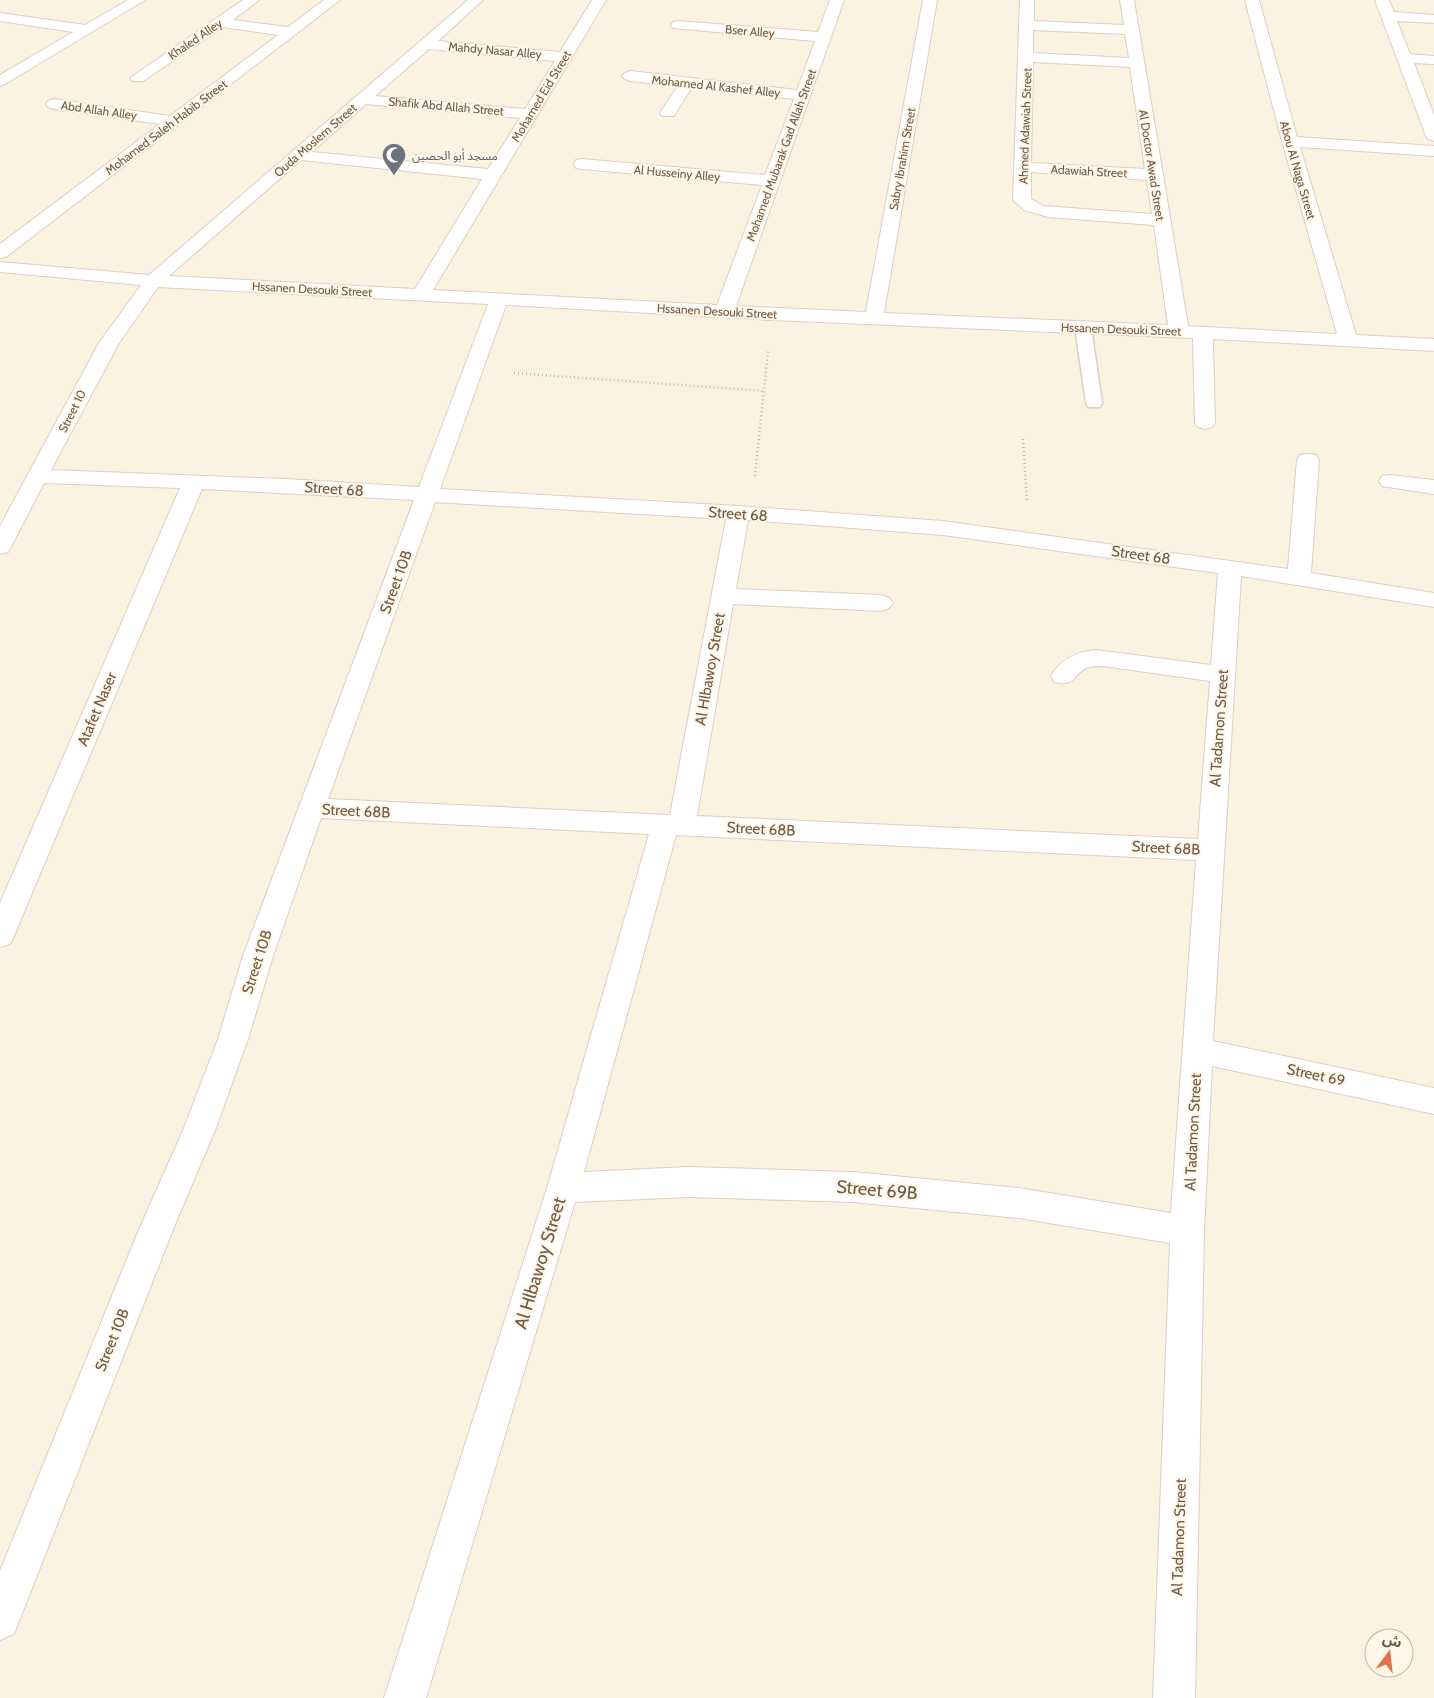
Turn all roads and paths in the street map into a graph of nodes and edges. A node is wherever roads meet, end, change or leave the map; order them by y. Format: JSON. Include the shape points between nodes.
{"nodes":[{"id":1,"x":138,"y":0,"type":"edge"},
{"id":2,"x":252,"y":0,"type":"edge"},
{"id":3,"x":333,"y":0,"type":"edge"},
{"id":4,"x":476,"y":0,"type":"edge"},
{"id":5,"x":578,"y":0,"type":"edge"},
{"id":6,"x":837,"y":0,"type":"edge"},
{"id":7,"x":930,"y":0,"type":"edge"},
{"id":8,"x":1027,"y":0,"type":"edge"},
{"id":9,"x":1127,"y":0,"type":"edge"},
{"id":10,"x":1252,"y":0,"type":"edge"},
{"id":11,"x":1382,"y":0,"type":"edge"},
{"id":12,"x":599,"y":1,"type":"edge"},
{"id":13,"x":1388,"y":16,"type":"junction"},
{"id":14,"x":0,"y":17,"type":"edge"},
{"id":15,"x":1434,"y":19,"type":"edge"},
{"id":16,"x":220,"y":22,"type":"junction"},
{"id":17,"x":678,"y":25,"type":"dead end"},
{"id":18,"x":1028,"y":25,"type":"junction"},
{"id":19,"x":88,"y":30,"type":"junction"},
{"id":20,"x":1132,"y":30,"type":"junction"},
{"id":21,"x":291,"y":32,"type":"junction"},
{"id":22,"x":823,"y":37,"type":"junction"},
{"id":23,"x":425,"y":44,"type":"junction"},
{"id":24,"x":565,"y":56,"type":"junction"},
{"id":25,"x":1027,"y":57,"type":"junction"},
{"id":26,"x":1404,"y":58,"type":"junction"},
{"id":27,"x":1434,"y":60,"type":"edge"},
{"id":28,"x":1136,"y":63,"type":"junction"},
{"id":29,"x":630,"y":76,"type":"dead end"},
{"id":30,"x":138,"y":78,"type":"dead end"},
{"id":31,"x":0,"y":81,"type":"edge"},
{"id":32,"x":687,"y":83,"type":"junction"},
{"id":33,"x":1415,"y":87,"type":"junction"},
{"id":34,"x":1434,"y":89,"type":"edge"},
{"id":35,"x":802,"y":95,"type":"junction"},
{"id":36,"x":362,"y":99,"type":"junction"},
{"id":37,"x":54,"y":104,"type":"dead end"},
{"id":38,"x":668,"y":113,"type":"dead end"},
{"id":39,"x":530,"y":114,"type":"junction"},
{"id":40,"x":173,"y":122,"type":"junction"},
{"id":41,"x":1434,"y":136,"type":"edge"},
{"id":42,"x":1290,"y":141,"type":"junction"},
{"id":43,"x":1434,"y":151,"type":"edge"},
{"id":44,"x":297,"y":155,"type":"junction"},
{"id":45,"x":582,"y":164,"type":"dead end"},
{"id":46,"x":1023,"y":167,"type":"junction"},
{"id":47,"x":493,"y":175,"type":"junction"},
{"id":48,"x":1154,"y":175,"type":"junction"},
{"id":49,"x":771,"y":181,"type":"junction"},
{"id":50,"x":1161,"y":220,"type":"junction"},
{"id":51,"x":0,"y":253,"type":"edge"},
{"id":52,"x":0,"y":266,"type":"edge"},
{"id":53,"x":153,"y":281,"type":"junction"},
{"id":54,"x":420,"y":294,"type":"junction"},
{"id":55,"x":499,"y":299,"type":"junction"},
{"id":56,"x":725,"y":310,"type":"junction"},
{"id":57,"x":772,"y":314,"type":"junction"},
{"id":58,"x":874,"y":318,"type":"junction"},
{"id":59,"x":1083,"y":327,"type":"junction"},
{"id":60,"x":1179,"y":331,"type":"junction"},
{"id":61,"x":1203,"y":332,"type":"junction"},
{"id":62,"x":1348,"y":340,"type":"junction"},
{"id":63,"x":1434,"y":345,"type":"edge"},
{"id":64,"x":473,"y":370,"type":"junction"},
{"id":65,"x":764,"y":391,"type":"junction"},
{"id":66,"x":1094,"y":403,"type":"dead end"},
{"id":67,"x":1205,"y":423,"type":"dead end"},
{"id":68,"x":1023,"y":440,"type":"dead end"},
{"id":69,"x":1308,"y":460,"type":"dead end"},
{"id":70,"x":38,"y":476,"type":"junction"},
{"id":71,"x":1390,"y":480,"type":"dead end"},
{"id":72,"x":194,"y":482,"type":"junction"},
{"id":73,"x":1434,"y":488,"type":"edge"},
{"id":74,"x":428,"y":495,"type":"junction"},
{"id":75,"x":744,"y":514,"type":"junction"},
{"id":76,"x":1029,"y":540,"type":"junction"},
{"id":77,"x":0,"y":547,"type":"edge"},
{"id":78,"x":1230,"y":567,"type":"junction"},
{"id":79,"x":1300,"y":578,"type":"junction"},
{"id":80,"x":723,"y":596,"type":"junction"},
{"id":81,"x":1434,"y":600,"type":"edge"},
{"id":82,"x":881,"y":603,"type":"dead end"},
{"id":83,"x":1223,"y":675,"type":"junction"},
{"id":84,"x":1063,"y":676,"type":"dead end"},
{"id":85,"x":311,"y":808,"type":"junction"},
{"id":86,"x":674,"y":825,"type":"junction"},
{"id":87,"x":1211,"y":850,"type":"junction"},
{"id":88,"x":0,"y":936,"type":"edge"},
{"id":89,"x":1197,"y":1050,"type":"junction"},
{"id":90,"x":1434,"y":1100,"type":"edge"},
{"id":91,"x":564,"y":1188,"type":"junction"},
{"id":92,"x":1187,"y":1231,"type":"junction"},
{"id":93,"x":0,"y":1620,"type":"edge"},
{"id":94,"x":405,"y":1698,"type":"edge"},
{"id":95,"x":1174,"y":1698,"type":"edge"}],
"edges":[{"from":1,"to":19,"type":"street"},
{"from":2,"to":16,"type":"street","name":"Khaled Alley"},
{"from":3,"to":21,"type":"street","name":"Mohamed Saleh Habib Street"},
{"from":4,"to":23,"type":"street","name":"Ouda Moslem Street"},
{"from":5,"to":12,"type":"street"},
{"from":6,"to":22,"type":"street","name":"Mohamed Mubarak Gad Allah Street"},
{"from":7,"to":58,"type":"street","name":"Sabry Ibrahim Street"},
{"from":8,"to":18,"type":"street","name":"Ahmed Adawiah Street"},
{"from":9,"to":20,"type":"street","name":"Al Doctor Awad Street"},
{"from":10,"to":42,"type":"street","name":"Abou Al Naga Street"},
{"from":11,"to":13,"type":"street"},
{"from":12,"to":24,"type":"street","name":"Mohamed Eid Street"},
{"from":13,"to":15,"type":"street"},
{"from":13,"to":26,"type":"street"},
{"from":14,"to":19,"type":"street"},
{"from":16,"to":21,"type":"street"},
{"from":16,"to":30,"type":"street","name":"Khaled Alley"},
{"from":17,"to":22,"type":"street","name":"Bser Alley"},
{"from":18,"to":20,"type":"street"},
{"from":18,"to":25,"type":"street","name":"Ahmed Adawiah Street"},
{"from":19,"to":31,"type":"street"},
{"from":20,"to":28,"type":"street","name":"Al Doctor Awad Street"},
{"from":21,"to":40,"type":"street","name":"Mohamed Saleh Habib Street"},
{"from":22,"to":35,"type":"street","name":"Mohamed Mubarak Gad Allah Street"},
{"from":23,"to":24,"type":"street","name":"Mahdy Nasar Alley"},
{"from":23,"to":36,"type":"street","name":"Ouda Moslem Street"},
{"from":24,"to":39,"type":"street","name":"Mohamed Eid Street"},
{"from":25,"to":28,"type":"street"},
{"from":25,"to":46,"type":"street","name":"Ahmed Adawiah Street"},
{"from":26,"to":27,"type":"street"},
{"from":26,"to":33,"type":"street"},
{"from":28,"to":48,"type":"street","name":"Al Doctor Awad Street"},
{"from":29,"to":32,"type":"street","name":"Mohamed Al Kashef Alley"},
{"from":32,"to":35,"type":"street","name":"Mohamed Al Kashef Alley"},
{"from":32,"to":38,"type":"street"},
{"from":33,"to":34,"type":"street"},
{"from":33,"to":41,"type":"street"},
{"from":35,"to":49,"type":"street","name":"Mohamed Mubarak Gad Allah Street"},
{"from":36,"to":39,"type":"street","name":"Shafik Abd Allah Street"},
{"from":36,"to":44,"type":"street","name":"Ouda Moslem Street"},
{"from":37,"to":40,"type":"street","name":"Abd Allah Alley"},
{"from":39,"to":47,"type":"street","name":"Mohamed Eid Street"},
{"from":40,"to":51,"type":"street","name":"Mohamed Saleh Habib Street"},
{"from":42,"to":43,"type":"street"},
{"from":42,"to":62,"type":"street","name":"Abou Al Naga Street"},
{"from":44,"to":47,"type":"street"},
{"from":44,"to":53,"type":"street","name":"Ouda Moslem Street"},
{"from":45,"to":49,"type":"street","name":"Al Husseiny Alley"},
{"from":46,"to":48,"type":"street","name":"Adawiah Street"},
{"from":46,"to":50,"type":"street","name":"Ahmed Adawiah Street","via":[[1022,200],[1036,210]]},
{"from":47,"to":54,"type":"street","name":"Mohamed Eid Street"},
{"from":48,"to":50,"type":"street","name":"Al Doctor Awad Street"},
{"from":49,"to":56,"type":"street","name":"Mohamed Mubarak Gad Allah Street"},
{"from":50,"to":60,"type":"street","name":"Al Doctor Awad Street"},
{"from":52,"to":53,"type":"street","name":"Hssanen Desouki Street"},
{"from":53,"to":54,"type":"street","name":"Hssanen Desouki Street"},
{"from":53,"to":70,"type":"street","name":"Street 10","via":[[109,343]]},
{"from":54,"to":55,"type":"street","name":"Hssanen Desouki Street"},
{"from":55,"to":56,"type":"street","name":"Hssanen Desouki Street"},
{"from":55,"to":64,"type":"street","name":"Street 10B"},
{"from":56,"to":57,"type":"street","name":"Hssanen Desouki Street"},
{"from":57,"to":58,"type":"street","name":"Hssanen Desouki Street"},
{"from":57,"to":65,"type":"path"},
{"from":58,"to":59,"type":"street","name":"Hssanen Desouki Street"},
{"from":59,"to":60,"type":"street","name":"Hssanen Desouki Street"},
{"from":59,"to":66,"type":"lane"},
{"from":60,"to":61,"type":"street","name":"Hssanen Desouki Street"},
{"from":61,"to":62,"type":"street","name":"Hssanen Desouki Street"},
{"from":61,"to":67,"type":"street"},
{"from":62,"to":63,"type":"street","name":"Hssanen Desouki Street"},
{"from":64,"to":65,"type":"path"},
{"from":64,"to":74,"type":"street","name":"Street 10B"},
{"from":65,"to":75,"type":"path"},
{"from":68,"to":76,"type":"path"},
{"from":69,"to":79,"type":"street"},
{"from":70,"to":72,"type":"street","name":"Street 68"},
{"from":70,"to":77,"type":"street","name":"Street 10"},
{"from":71,"to":73,"type":"street"},
{"from":72,"to":74,"type":"street","name":"Street 68"},
{"from":72,"to":88,"type":"street","name":"Atafet Naser"},
{"from":74,"to":75,"type":"street","name":"Street 68"},
{"from":74,"to":85,"type":"street","name":"Street 10B"},
{"from":75,"to":76,"type":"street","name":"Street 68","via":[[943,528]]},
{"from":75,"to":80,"type":"street","name":"Al Hlbawoy Street"},
{"from":76,"to":78,"type":"street","name":"Street 68"},
{"from":78,"to":79,"type":"street","name":"Street 68"},
{"from":78,"to":83,"type":"street","name":"Al Tadamon Street"},
{"from":79,"to":81,"type":"street","name":"Street 68"},
{"from":80,"to":82,"type":"street"},
{"from":80,"to":86,"type":"street","name":"Al Hlbawoy Street"},
{"from":83,"to":84,"type":"street","via":[[1086,658],[1073,663]]},
{"from":83,"to":87,"type":"street","name":"Al Tadamon Street"},
{"from":85,"to":86,"type":"street","name":"Street 68B"},
{"from":85,"to":93,"type":"street","name":"Street 10B","via":[[200,1128],[153,1236]]},
{"from":86,"to":87,"type":"street","name":"Street 68B"},
{"from":86,"to":91,"type":"street","name":"Al Hlbawoy Street"},
{"from":87,"to":89,"type":"street","name":"Al Tadamon Street"},
{"from":89,"to":90,"type":"street","name":"Street 69"},
{"from":89,"to":92,"type":"street","name":"Al Tadamon Street"},
{"from":91,"to":92,"type":"street","name":"Street 69B","via":[[690,1182],[853,1187],[1019,1203]]},
{"from":91,"to":94,"type":"street","name":"Al Hlbawoy Street"},
{"from":92,"to":95,"type":"street","name":"Al Tadamon Street"}]}
